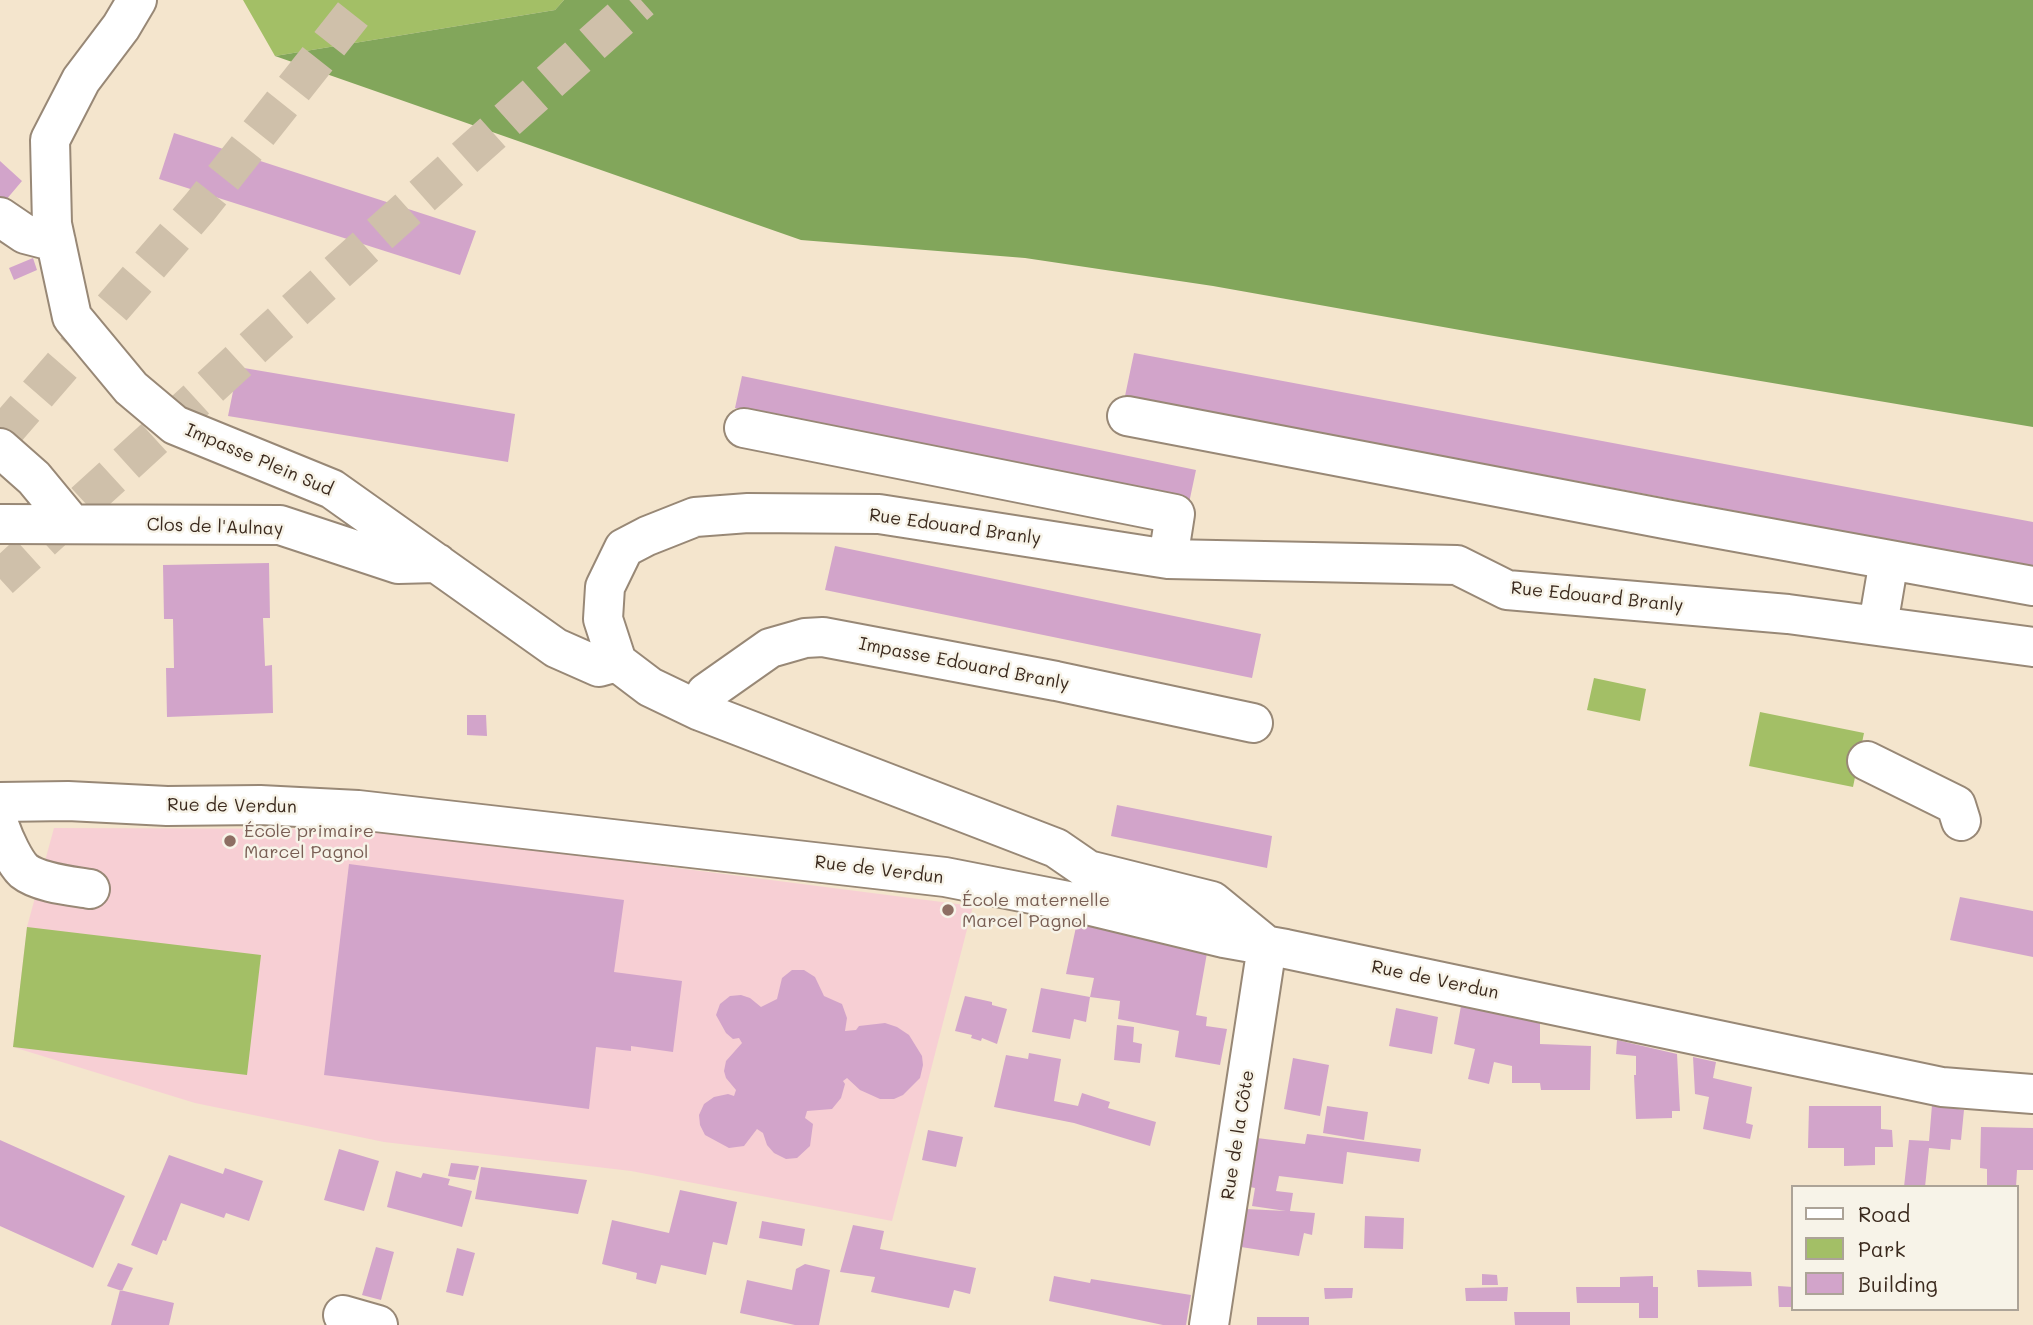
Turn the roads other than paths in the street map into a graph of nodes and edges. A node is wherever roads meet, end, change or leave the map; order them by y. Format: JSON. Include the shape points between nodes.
{"nodes":[{"id":1,"x":136,"y":0,"type":"edge"},
{"id":2,"x":0,"y":217,"type":"edge"},
{"id":3,"x":56,"y":242,"type":"junction"},
{"id":4,"x":1127,"y":416,"type":"dead end"},
{"id":5,"x":744,"y":428,"type":"dead end"},
{"id":6,"x":0,"y":448,"type":"edge"},
{"id":7,"x":0,"y":524,"type":"edge"},
{"id":8,"x":72,"y":524,"type":"junction"},
{"id":9,"x":1168,"y":559,"type":"junction"},
{"id":10,"x":1889,"y":560,"type":"junction"},
{"id":11,"x":437,"y":563,"type":"junction"},
{"id":12,"x":2033,"y":586,"type":"edge"},
{"id":13,"x":1878,"y":625,"type":"junction"},
{"id":14,"x":2033,"y":647,"type":"edge"},
{"id":15,"x":617,"y":662,"type":"junction"},
{"id":16,"x":701,"y":711,"type":"junction"},
{"id":17,"x":1254,"y":723,"type":"dead end"},
{"id":18,"x":1867,"y":761,"type":"dead end"},
{"id":19,"x":0,"y":802,"type":"edge"},
{"id":20,"x":1961,"y":821,"type":"dead end"},
{"id":21,"x":0,"y":827,"type":"edge"},
{"id":22,"x":1086,"y":887,"type":"junction"},
{"id":23,"x":90,"y":889,"type":"dead end"},
{"id":24,"x":1267,"y":946,"type":"junction"},
{"id":25,"x":2033,"y":1094,"type":"edge"},
{"id":26,"x":1209,"y":1325,"type":"edge"}],
"edges":[{"from":1,"to":3,"type":"street","name":"Impasse Plein Sud","via":[[81,80],[50,140]]},
{"from":2,"to":3,"type":"street","via":[[24,234]]},
{"from":3,"to":11,"type":"street","name":"Impasse Plein Sud","via":[[72,317],[140,395],[175,425],[332,489]]},
{"from":4,"to":10,"type":"street"},
{"from":5,"to":9,"type":"street","via":[[1175,514]]},
{"from":6,"to":8,"type":"street","via":[[34,478]]},
{"from":7,"to":8,"type":"street","name":"Clos de l'Aulnay"},
{"from":8,"to":11,"type":"street","name":"Clos de l'Aulnay","via":[[280,525],[398,564]]},
{"from":9,"to":13,"type":"street","name":"Rue Edouard Branly","via":[[1457,565],[1507,590]]},
{"from":9,"to":15,"type":"street","name":"Rue Edouard Branly","via":[[879,514],[695,517],[624,548],[605,587],[603,619]]},
{"from":10,"to":12,"type":"street"},
{"from":10,"to":13,"type":"street"},
{"from":11,"to":15,"type":"street","name":"Impasse Plein Sud","via":[[556,648],[599,667]]},
{"from":13,"to":14,"type":"street","name":"Rue Edouard Branly"},
{"from":15,"to":16,"type":"street","via":[[650,687]]},
{"from":16,"to":17,"type":"street","name":"Impasse Edouard Branly","via":[[706,693],[770,648],[823,637]]},
{"from":16,"to":22,"type":"street","via":[[1056,848]]},
{"from":18,"to":20,"type":"street","via":[[1956,805]]},
{"from":19,"to":22,"type":"street","name":"Rue de Verdun","via":[[358,810],[945,877]]},
{"from":21,"to":23,"type":"street","via":[[25,871],[49,882]]},
{"from":22,"to":24,"type":"street","via":[[1212,901]]},
{"from":24,"to":25,"type":"street","name":"Rue de Verdun","via":[[1942,1087]]},
{"from":24,"to":26,"type":"street","name":"Rue de la Côte"}]}
